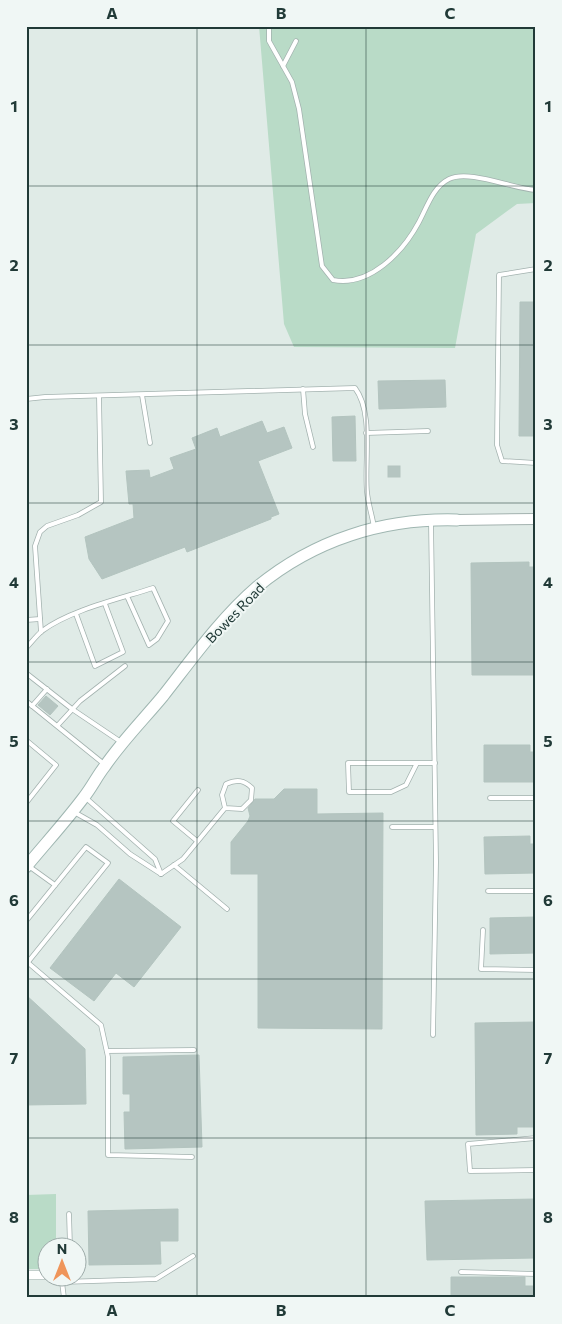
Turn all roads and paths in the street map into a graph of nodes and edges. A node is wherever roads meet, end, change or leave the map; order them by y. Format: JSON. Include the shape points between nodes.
{"nodes":[{"id":1,"x":269,"y":26,"type":"edge"},
{"id":2,"x":296,"y":41,"type":"dead end"},
{"id":3,"x":283,"y":66,"type":"junction"},
{"id":4,"x":536,"y":190,"type":"edge"},
{"id":5,"x":536,"y":269,"type":"edge"},
{"id":6,"x":303,"y":389,"type":"junction"},
{"id":7,"x":142,"y":395,"type":"junction"},
{"id":8,"x":100,"y":396,"type":"junction"},
{"id":9,"x":26,"y":399,"type":"edge"},
{"id":10,"x":428,"y":431,"type":"dead end"},
{"id":11,"x":366,"y":433,"type":"junction"},
{"id":12,"x":150,"y":443,"type":"dead end"},
{"id":13,"x":313,"y":447,"type":"dead end"},
{"id":14,"x":536,"y":463,"type":"edge"},
{"id":15,"x":431,"y":519,"type":"junction"},
{"id":16,"x":457,"y":520,"type":"joint"},
{"id":17,"x":536,"y":520,"type":"edge"},
{"id":18,"x":374,"y":527,"type":"junction"},
{"id":19,"x":127,"y":596,"type":"junction"},
{"id":20,"x":105,"y":604,"type":"junction"},
{"id":21,"x":76,"y":614,"type":"junction"},
{"id":22,"x":26,"y":620,"type":"edge"},
{"id":23,"x":40,"y":620,"type":"junction"},
{"id":24,"x":41,"y":632,"type":"junction"},
{"id":25,"x":26,"y":648,"type":"edge"},
{"id":26,"x":125,"y":666,"type":"dead end"},
{"id":27,"x":26,"y":673,"type":"edge"},
{"id":28,"x":47,"y":689,"type":"junction"},
{"id":29,"x":26,"y":701,"type":"edge"},
{"id":30,"x":32,"y":706,"type":"junction"},
{"id":31,"x":72,"y":709,"type":"junction"},
{"id":32,"x":58,"y":725,"type":"junction"},
{"id":33,"x":26,"y":740,"type":"edge"},
{"id":34,"x":124,"y":744,"type":"junction"},
{"id":35,"x":417,"y":763,"type":"junction"},
{"id":36,"x":435,"y":763,"type":"junction"},
{"id":37,"x":106,"y":765,"type":"junction"},
{"id":38,"x":198,"y":790,"type":"dead end"},
{"id":39,"x":85,"y":797,"type":"junction"},
{"id":40,"x":490,"y":798,"type":"dead end"},
{"id":41,"x":536,"y":798,"type":"edge"},
{"id":42,"x":26,"y":803,"type":"edge"},
{"id":43,"x":225,"y":808,"type":"junction"},
{"id":44,"x":73,"y":811,"type":"junction"},
{"id":45,"x":435,"y":827,"type":"junction"},
{"id":46,"x":392,"y":828,"type":"dead end"},
{"id":47,"x":198,"y":841,"type":"junction"},
{"id":48,"x":27,"y":865,"type":"edge"},
{"id":49,"x":174,"y":865,"type":"junction"},
{"id":50,"x":161,"y":874,"type":"junction"},
{"id":51,"x":55,"y":885,"type":"junction"},
{"id":52,"x":488,"y":891,"type":"dead end"},
{"id":53,"x":536,"y":891,"type":"edge"},
{"id":54,"x":227,"y":909,"type":"dead end"},
{"id":55,"x":26,"y":920,"type":"edge"},
{"id":56,"x":483,"y":930,"type":"dead end"},
{"id":57,"x":27,"y":962,"type":"edge"},
{"id":58,"x":536,"y":970,"type":"edge"},
{"id":59,"x":433,"y":1035,"type":"dead end"},
{"id":60,"x":194,"y":1050,"type":"dead end"},
{"id":61,"x":107,"y":1051,"type":"junction"},
{"id":62,"x":536,"y":1138,"type":"edge"},
{"id":63,"x":192,"y":1157,"type":"dead end"},
{"id":64,"x":536,"y":1170,"type":"edge"},
{"id":65,"x":69,"y":1214,"type":"dead end"},
{"id":66,"x":70,"y":1236,"type":"edge"},
{"id":67,"x":193,"y":1256,"type":"dead end"},
{"id":68,"x":461,"y":1272,"type":"dead end"},
{"id":69,"x":536,"y":1274,"type":"edge"},
{"id":70,"x":88,"y":1278,"type":"edge"},
{"id":71,"x":60,"y":1286,"type":"edge"},
{"id":72,"x":64,"y":1298,"type":"edge"}],
"edges":[{"from":1,"to":3,"type":"lane","via":[[269,41]]},
{"from":2,"to":3,"type":"lane"},
{"from":3,"to":4,"type":"lane","via":[[292,82],[299,109],[322,266],[332,280],[352,281],[383,265],[411,235],[434,192],[449,179],[457,176]]},
{"from":5,"to":14,"type":"lane","via":[[499,276],[497,435],[502,461]]},
{"from":6,"to":7,"type":"lane"},
{"from":6,"to":11,"type":"lane","via":[[355,388],[360,396]]},
{"from":6,"to":13,"type":"lane"},
{"from":7,"to":8,"type":"lane"},
{"from":7,"to":12,"type":"lane"},
{"from":8,"to":9,"type":"lane"},
{"from":8,"to":23,"type":"lane","via":[[101,502],[40,532],[35,546]]},
{"from":10,"to":11,"type":"lane"},
{"from":11,"to":18,"type":"lane","via":[[367,492]]},
{"from":15,"to":16,"type":"main road","name":"Bowes Road"},
{"from":15,"to":18,"type":"main road","name":"Bowes Road"},
{"from":15,"to":36,"type":"lane"},
{"from":16,"to":17,"type":"street","name":"Bowes Road"},
{"from":18,"to":34,"type":"main road","name":"Bowes Road","via":[[302,556],[257,587],[220,625]]},
{"from":19,"to":19,"type":"lane","via":[[131,604],[149,645],[168,621],[153,588]]},
{"from":19,"to":20,"type":"lane"},
{"from":20,"to":21,"type":"lane"},
{"from":20,"to":21,"type":"lane","via":[[124,652],[95,666]]},
{"from":21,"to":24,"type":"lane"},
{"from":22,"to":23,"type":"lane"},
{"from":23,"to":24,"type":"lane"},
{"from":24,"to":25,"type":"lane"},
{"from":26,"to":31,"type":"lane"},
{"from":27,"to":28,"type":"lane"},
{"from":28,"to":30,"type":"lane"},
{"from":28,"to":31,"type":"lane"},
{"from":29,"to":30,"type":"lane"},
{"from":30,"to":32,"type":"lane"},
{"from":31,"to":32,"type":"lane"},
{"from":31,"to":34,"type":"lane"},
{"from":32,"to":37,"type":"lane"},
{"from":33,"to":42,"type":"lane","via":[[56,765]]},
{"from":34,"to":37,"type":"main road","name":"Bowes Road"},
{"from":35,"to":35,"type":"lane","via":[[348,763],[349,792],[391,792],[406,785]]},
{"from":35,"to":36,"type":"lane"},
{"from":36,"to":45,"type":"lane"},
{"from":37,"to":39,"type":"main road","name":"Bowes Road"},
{"from":38,"to":47,"type":"lane","via":[[172,821]]},
{"from":39,"to":44,"type":"main road","name":"Bowes Road"},
{"from":39,"to":50,"type":"lane","via":[[155,859]]},
{"from":40,"to":41,"type":"lane"},
{"from":43,"to":43,"type":"lane","via":[[222,795],[226,784],[234,780],[246,782],[252,788],[251,800],[242,809]]},
{"from":43,"to":47,"type":"lane"},
{"from":44,"to":48,"type":"main road","name":"Bowes Road"},
{"from":44,"to":50,"type":"lane","via":[[97,825],[130,854]]},
{"from":45,"to":46,"type":"lane"},
{"from":45,"to":59,"type":"lane"},
{"from":47,"to":49,"type":"lane"},
{"from":48,"to":51,"type":"lane"},
{"from":49,"to":50,"type":"lane"},
{"from":49,"to":54,"type":"lane"},
{"from":51,"to":55,"type":"lane"},
{"from":51,"to":57,"type":"lane","via":[[86,846],[108,862]]},
{"from":52,"to":53,"type":"lane"},
{"from":56,"to":58,"type":"lane","via":[[481,969]]},
{"from":57,"to":61,"type":"lane","via":[[101,1025]]},
{"from":60,"to":61,"type":"lane"},
{"from":61,"to":63,"type":"lane","via":[[108,1155]]},
{"from":62,"to":64,"type":"lane","via":[[468,1144],[470,1171]]},
{"from":65,"to":66,"type":"lane"},
{"from":67,"to":70,"type":"lane","via":[[156,1279]]},
{"from":68,"to":69,"type":"lane"},
{"from":71,"to":72,"type":"lane"}]}
